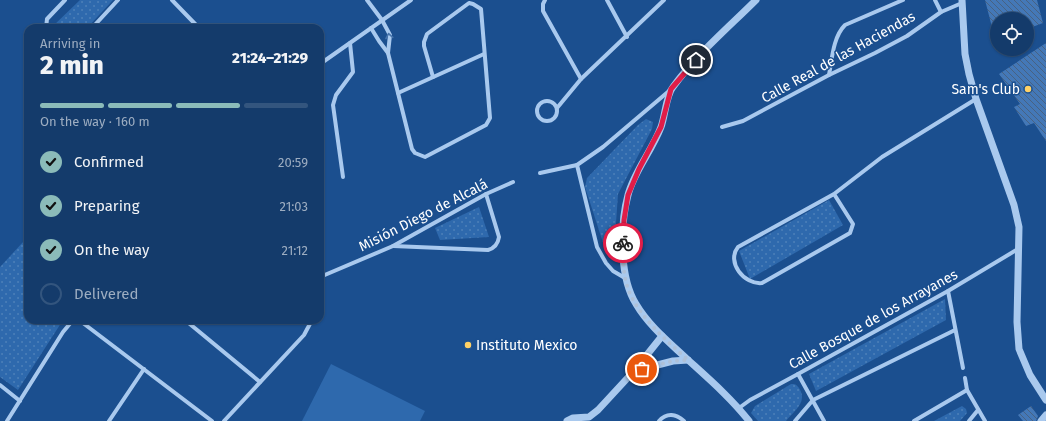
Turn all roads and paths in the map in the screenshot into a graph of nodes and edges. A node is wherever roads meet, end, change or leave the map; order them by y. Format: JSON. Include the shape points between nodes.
{"nodes":[{"id":1,"x":65,"y":0,"type":"edge"},
{"id":2,"x":118,"y":0,"type":"edge"},
{"id":3,"x":172,"y":0,"type":"edge"},
{"id":4,"x":367,"y":0,"type":"edge"},
{"id":5,"x":411,"y":0,"type":"edge"},
{"id":6,"x":545,"y":0,"type":"edge"},
{"id":7,"x":607,"y":0,"type":"edge"},
{"id":8,"x":664,"y":0,"type":"edge"},
{"id":9,"x":756,"y":0,"type":"edge"},
{"id":10,"x":903,"y":0,"type":"edge"},
{"id":11,"x":935,"y":0,"type":"edge"},
{"id":12,"x":962,"y":1,"type":"edge"},
{"id":13,"x":941,"y":12,"type":"junction"},
{"id":14,"x":382,"y":20,"type":"junction"},
{"id":15,"x":46,"y":24,"type":"edge"},
{"id":16,"x":96,"y":24,"type":"edge"},
{"id":17,"x":195,"y":24,"type":"edge"},
{"id":18,"x":371,"y":28,"type":"junction"},
{"id":19,"x":627,"y":36,"type":"junction"},
{"id":20,"x":350,"y":43,"type":"junction"},
{"id":21,"x":388,"y":53,"type":"junction"},
{"id":22,"x":484,"y":54,"type":"junction"},
{"id":23,"x":324,"y":61,"type":"edge"},
{"id":24,"x":829,"y":75,"type":"junction"},
{"id":25,"x":433,"y":77,"type":"junction"},
{"id":26,"x":581,"y":79,"type":"junction"},
{"id":27,"x":671,"y":89,"type":"junction"},
{"id":28,"x":398,"y":93,"type":"junction"},
{"id":29,"x":976,"y":99,"type":"junction"},
{"id":30,"x":557,"y":108,"type":"junction"},
{"id":31,"x":722,"y":127,"type":"dead end"},
{"id":32,"x":577,"y":166,"type":"junction"},
{"id":33,"x":540,"y":173,"type":"dead end"},
{"id":34,"x":343,"y":177,"type":"dead end"},
{"id":35,"x":514,"y":182,"type":"dead end"},
{"id":36,"x":486,"y":194,"type":"junction"},
{"id":37,"x":834,"y":194,"type":"junction"},
{"id":38,"x":393,"y":246,"type":"junction"},
{"id":39,"x":1018,"y":249,"type":"junction"},
{"id":40,"x":324,"y":276,"type":"edge"},
{"id":41,"x":625,"y":278,"type":"junction"},
{"id":42,"x":948,"y":291,"type":"junction"},
{"id":43,"x":70,"y":324,"type":"edge"},
{"id":44,"x":84,"y":324,"type":"edge"},
{"id":45,"x":190,"y":324,"type":"edge"},
{"id":46,"x":310,"y":324,"type":"edge"},
{"id":47,"x":955,"y":330,"type":"junction"},
{"id":48,"x":662,"y":336,"type":"junction"},
{"id":49,"x":688,"y":360,"type":"junction"},
{"id":50,"x":963,"y":368,"type":"dead end"},
{"id":51,"x":144,"y":369,"type":"junction"},
{"id":52,"x":634,"y":371,"type":"junction"},
{"id":53,"x":798,"y":374,"type":"junction"},
{"id":54,"x":965,"y":378,"type":"dead end"},
{"id":55,"x":260,"y":382,"type":"junction"},
{"id":56,"x":0,"y":385,"type":"edge"},
{"id":57,"x":967,"y":390,"type":"junction"},
{"id":58,"x":813,"y":400,"type":"junction"},
{"id":59,"x":1046,"y":400,"type":"edge"},
{"id":60,"x":20,"y":401,"type":"junction"},
{"id":61,"x":738,"y":408,"type":"junction"},
{"id":62,"x":978,"y":410,"type":"junction"},
{"id":63,"x":1046,"y":415,"type":"edge"},
{"id":64,"x":8,"y":421,"type":"edge"},
{"id":65,"x":109,"y":421,"type":"edge"},
{"id":66,"x":212,"y":421,"type":"edge"},
{"id":67,"x":224,"y":421,"type":"edge"},
{"id":68,"x":567,"y":421,"type":"edge"},
{"id":69,"x":659,"y":421,"type":"edge"},
{"id":70,"x":684,"y":421,"type":"edge"},
{"id":71,"x":749,"y":421,"type":"edge"},
{"id":72,"x":795,"y":421,"type":"edge"},
{"id":73,"x":824,"y":421,"type":"edge"},
{"id":74,"x":914,"y":421,"type":"edge"},
{"id":75,"x":969,"y":421,"type":"edge"},
{"id":76,"x":985,"y":421,"type":"edge"},
{"id":77,"x":1041,"y":421,"type":"edge"}],
"edges":[{"from":1,"to":15,"type":"street","via":[[47,19]]},
{"from":2,"to":16,"type":"street"},
{"from":3,"to":17,"type":"street"},
{"from":4,"to":14,"type":"street"},
{"from":5,"to":14,"type":"street"},
{"from":6,"to":26,"type":"street","via":[[543,11]]},
{"from":7,"to":19,"type":"street"},
{"from":8,"to":19,"type":"street"},
{"from":9,"to":27,"type":"street"},
{"from":10,"to":24,"type":"street","via":[[842,28],[836,38]]},
{"from":11,"to":13,"type":"street"},
{"from":12,"to":13,"type":"street","name":"Calle Real de las Haciendas"},
{"from":12,"to":29,"type":"street","via":[[965,54]]},
{"from":13,"to":24,"type":"street","name":"Calle Real de las Haciendas","via":[[907,36]]},
{"from":14,"to":18,"type":"street"},
{"from":21,"to":14,"type":"street","one_way":true,"via":[[390,35]]},
{"from":18,"to":20,"type":"street"},
{"from":18,"to":21,"type":"street"},
{"from":19,"to":26,"type":"street"},
{"from":20,"to":23,"type":"street"},
{"from":20,"to":34,"type":"street","via":[[353,72],[336,95],[333,105]]},
{"from":21,"to":28,"type":"street"},
{"from":22,"to":25,"type":"street"},
{"from":22,"to":25,"type":"street","via":[[481,9],[469,3],[427,34],[424,46]]},
{"from":22,"to":28,"type":"street","via":[[490,114],[488,122],[425,157],[412,149]]},
{"from":24,"to":31,"type":"street","name":"Calle Real de las Haciendas","via":[[743,121]]},
{"from":25,"to":28,"type":"street"},
{"from":26,"to":30,"type":"street"},
{"from":27,"to":32,"type":"street"},
{"from":27,"to":41,"type":"street","via":[[661,127],[628,195],[622,239]]},
{"from":29,"to":37,"type":"street","via":[[882,157]]},
{"from":29,"to":39,"type":"street","via":[[1014,205],[1019,228]]},
{"from":30,"to":30,"type":"street","via":[[550,101],[542,102],[537,114],[541,120],[549,121],[556,116]]},
{"from":32,"to":33,"type":"street"},
{"from":32,"to":41,"type":"street","via":[[597,247],[613,271]]},
{"from":35,"to":36,"type":"street","name":"Misión Diego de Alcalá"},
{"from":36,"to":38,"type":"street","name":"Misión Diego de Alcalá"},
{"from":36,"to":38,"type":"street","via":[[499,237],[492,249]]},
{"from":37,"to":37,"type":"street","via":[[738,247],[734,254],[734,262],[743,277],[755,283],[762,282],[850,233],[853,224]]},
{"from":38,"to":40,"type":"street","name":"Misión Diego de Alcalá"},
{"from":39,"to":42,"type":"street","name":"Calle Bosque de los Arrayanes"},
{"from":39,"to":59,"type":"street","via":[[1019,349],[1030,375]]},
{"from":41,"to":48,"type":"street","via":[[636,304]]},
{"from":42,"to":47,"type":"street"},
{"from":42,"to":53,"type":"street","name":"Calle Bosque de los Arrayanes"},
{"from":43,"to":60,"type":"street"},
{"from":44,"to":51,"type":"street"},
{"from":45,"to":55,"type":"street"},
{"from":46,"to":55,"type":"street","via":[[304,335]]},
{"from":47,"to":50,"type":"street"},
{"from":47,"to":58,"type":"street"},
{"from":48,"to":49,"type":"street"},
{"from":48,"to":52,"type":"street"},
{"from":49,"to":52,"type":"street","via":[[673,361]]},
{"from":49,"to":61,"type":"street"},
{"from":51,"to":65,"type":"street"},
{"from":51,"to":66,"type":"street"},
{"from":52,"to":68,"type":"street","via":[[598,410],[588,417]]},
{"from":53,"to":58,"type":"street"},
{"from":53,"to":61,"type":"street","name":"Calle Bosque de los Arrayanes"},
{"from":54,"to":57,"type":"street"},
{"from":55,"to":67,"type":"street"},
{"from":56,"to":60,"type":"street"},
{"from":57,"to":62,"type":"street"},
{"from":57,"to":74,"type":"street"},
{"from":58,"to":72,"type":"street"},
{"from":58,"to":73,"type":"street"},
{"from":60,"to":64,"type":"street"},
{"from":61,"to":71,"type":"street"},
{"from":62,"to":75,"type":"street"},
{"from":62,"to":76,"type":"street"},
{"from":63,"to":77,"type":"street"},
{"from":69,"to":70,"type":"street","via":[[666,415],[676,416]]}]}
